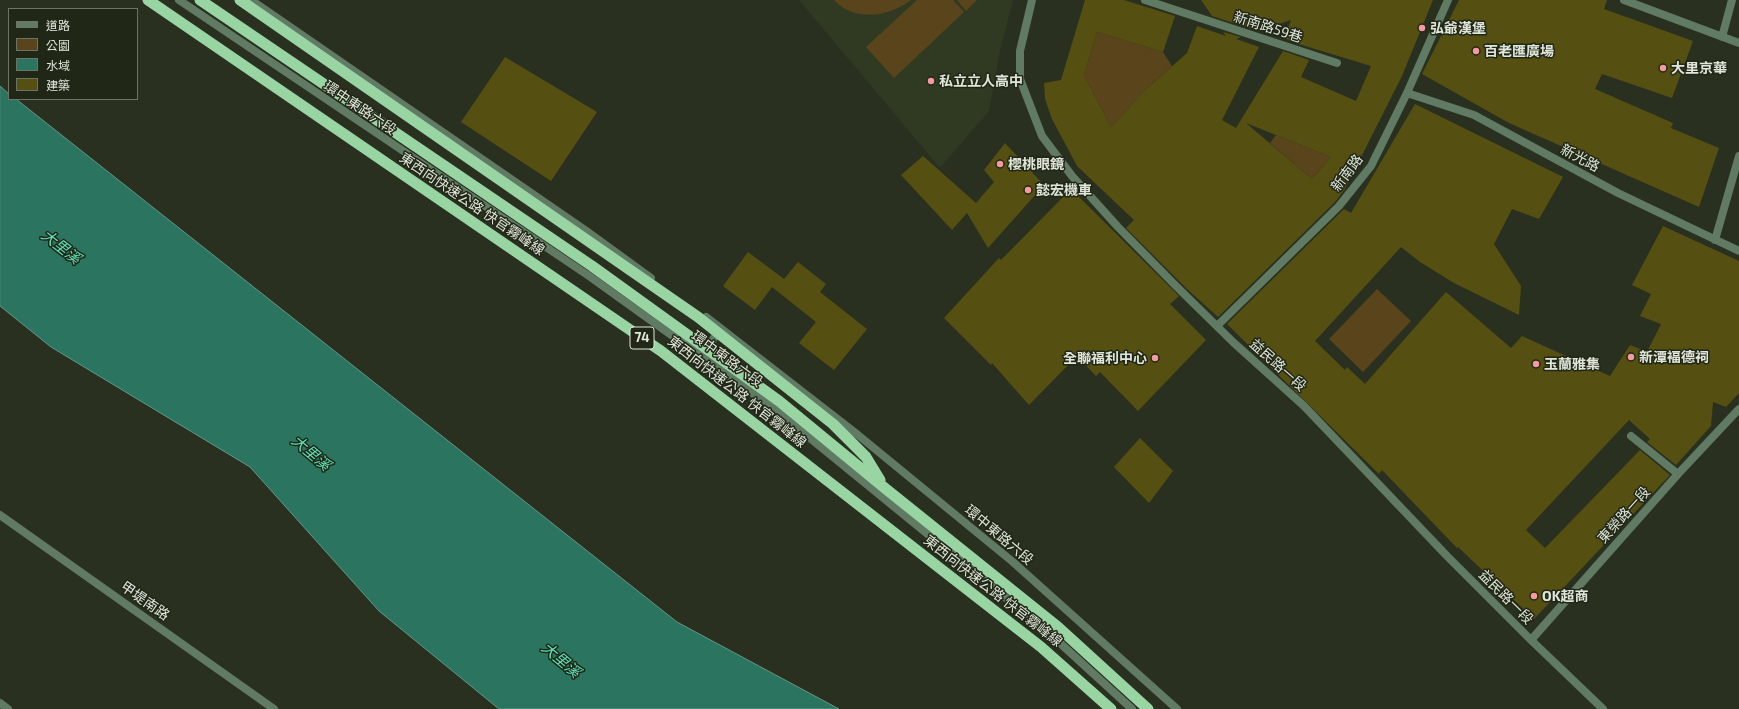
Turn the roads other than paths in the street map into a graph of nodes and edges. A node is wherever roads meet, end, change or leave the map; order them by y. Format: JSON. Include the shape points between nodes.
{"nodes":[{"id":1,"x":148,"y":0,"type":"edge"},
{"id":2,"x":179,"y":0,"type":"edge"},
{"id":3,"x":200,"y":0,"type":"edge"},
{"id":4,"x":240,"y":0,"type":"edge"},
{"id":5,"x":250,"y":0,"type":"edge"},
{"id":6,"x":1032,"y":0,"type":"edge"},
{"id":7,"x":1145,"y":0,"type":"edge"},
{"id":8,"x":1448,"y":0,"type":"edge"},
{"id":9,"x":1624,"y":0,"type":"edge"},
{"id":10,"x":1732,"y":0,"type":"edge"},
{"id":11,"x":1722,"y":37,"type":"junction"},
{"id":12,"x":1739,"y":43,"type":"edge"},
{"id":13,"x":1337,"y":63,"type":"dead end"},
{"id":14,"x":1407,"y":93,"type":"junction"},
{"id":15,"x":1739,"y":156,"type":"edge"},
{"id":16,"x":1715,"y":240,"type":"junction"},
{"id":17,"x":1739,"y":251,"type":"edge"},
{"id":18,"x":1217,"y":326,"type":"junction"},
{"id":19,"x":721,"y":328,"type":"junction"},
{"id":20,"x":702,"y":357,"type":"junction"},
{"id":21,"x":1739,"y":409,"type":"edge"},
{"id":22,"x":1631,"y":436,"type":"dead end"},
{"id":23,"x":1678,"y":474,"type":"junction"},
{"id":24,"x":886,"y":489,"type":"junction"},
{"id":25,"x":0,"y":515,"type":"edge"},
{"id":26,"x":1531,"y":640,"type":"junction"},
{"id":27,"x":0,"y":704,"type":"edge"},
{"id":28,"x":8,"y":709,"type":"edge"},
{"id":29,"x":274,"y":709,"type":"edge"},
{"id":30,"x":1111,"y":709,"type":"edge"},
{"id":31,"x":1132,"y":709,"type":"edge"},
{"id":32,"x":1148,"y":709,"type":"edge"},
{"id":33,"x":1177,"y":709,"type":"edge"},
{"id":34,"x":1604,"y":709,"type":"edge"}],
"edges":[{"from":1,"to":30,"type":"highway","name":"東西向快速公路 快官霧峰線","number":"74","via":[[661,351],[1041,647]]},
{"from":2,"to":20,"type":"street","name":"環中東路六段","via":[[588,276]]},
{"from":3,"to":24,"type":"highway","name":"東西向快速公路 快官霧峰線","number":"74","bridge":true,"via":[[592,266],[779,401]]},
{"from":4,"to":24,"type":"highway","bridge":true,"via":[[698,317],[833,424],[866,457]]},
{"from":5,"to":19,"type":"street","name":"環中東路六段","via":[[585,230]]},
{"from":6,"to":18,"type":"street","name":"益民路一段","via":[[1020,51],[1020,79],[1042,136],[1072,176]]},
{"from":7,"to":13,"type":"street","name":"新南路59巷"},
{"from":8,"to":14,"type":"street","name":"新南路"},
{"from":9,"to":11,"type":"street"},
{"from":10,"to":11,"type":"street"},
{"from":11,"to":12,"type":"street"},
{"from":14,"to":16,"type":"street","name":"新光路","via":[[1474,116],[1618,193]]},
{"from":14,"to":18,"type":"street","name":"新南路","via":[[1371,166],[1339,206]]},
{"from":15,"to":16,"type":"street"},
{"from":16,"to":17,"type":"street","name":"新光路"},
{"from":18,"to":26,"type":"street","name":"益民路一段","via":[[1304,406]]},
{"from":19,"to":20,"type":"street"},
{"from":19,"to":33,"type":"street","name":"環中東路六段","via":[[858,435],[1013,562]]},
{"from":20,"to":31,"type":"street","name":"環中東路六段","via":[[773,408],[1038,624]]},
{"from":21,"to":23,"type":"street","name":"東榮路一段"},
{"from":22,"to":23,"type":"street"},
{"from":23,"to":26,"type":"street","name":"東榮路一段"},
{"from":24,"to":32,"type":"highway","name":"東西向快速公路 快官霧峰線","number":"74","bridge":true,"via":[[1058,627]]},
{"from":25,"to":29,"type":"street","name":"甲堤南路"},
{"from":26,"to":34,"type":"street","name":"益民路一段"},
{"from":27,"to":28,"type":"street"}]}
